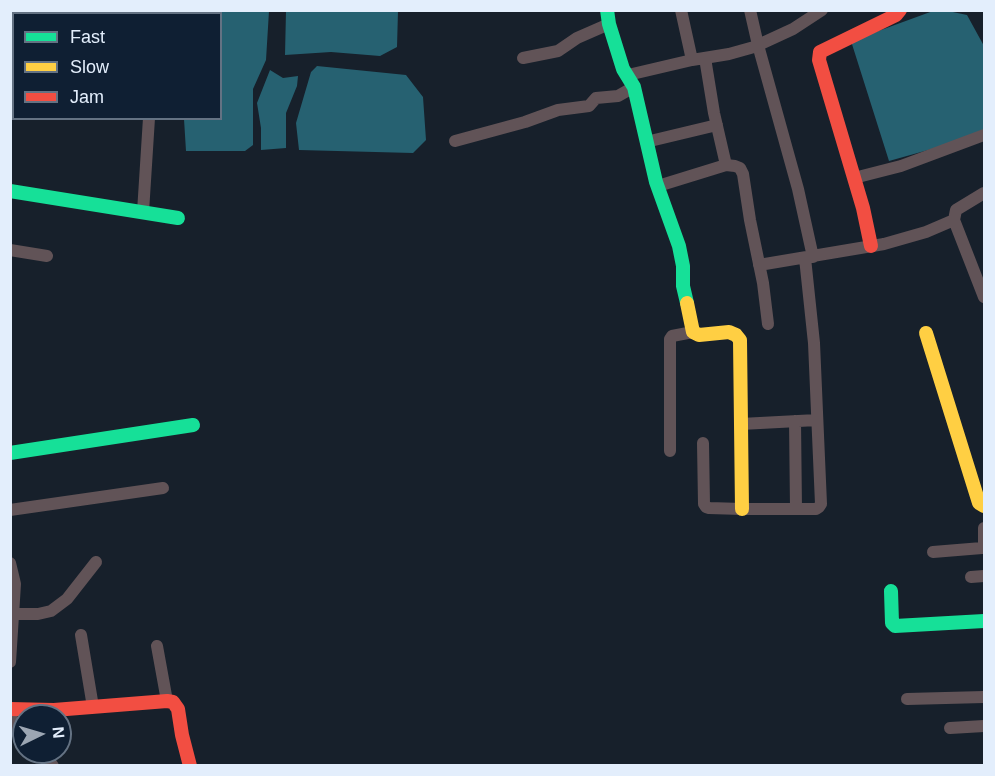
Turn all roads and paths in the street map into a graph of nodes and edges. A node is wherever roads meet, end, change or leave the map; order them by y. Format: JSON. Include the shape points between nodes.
{"nodes":[{"id":1,"x":681,"y":10,"type":"edge"},
{"id":2,"x":750,"y":10,"type":"edge"},
{"id":3,"x":822,"y":10,"type":"edge"},
{"id":4,"x":900,"y":10,"type":"edge"},
{"id":5,"x":608,"y":17,"type":"edge"},
{"id":6,"x":758,"y":45,"type":"junction"},
{"id":7,"x":523,"y":58,"type":"dead end"},
{"id":8,"x":705,"y":58,"type":"junction"},
{"id":9,"x":692,"y":60,"type":"junction"},
{"id":10,"x":631,"y":81,"type":"junction"},
{"id":11,"x":149,"y":120,"type":"edge"},
{"id":12,"x":717,"y":125,"type":"junction"},
{"id":13,"x":984,"y":135,"type":"edge"},
{"id":14,"x":455,"y":141,"type":"dead end"},
{"id":15,"x":646,"y":142,"type":"junction"},
{"id":16,"x":726,"y":165,"type":"junction"},
{"id":17,"x":854,"y":178,"type":"junction"},
{"id":18,"x":658,"y":186,"type":"junction"},
{"id":19,"x":10,"y":191,"type":"edge"},
{"id":20,"x":984,"y":193,"type":"edge"},
{"id":21,"x":144,"y":212,"type":"junction"},
{"id":22,"x":178,"y":218,"type":"dead end"},
{"id":23,"x":954,"y":220,"type":"junction"},
{"id":24,"x":871,"y":246,"type":"junction"},
{"id":25,"x":10,"y":250,"type":"edge"},
{"id":26,"x":46,"y":256,"type":"dead end"},
{"id":27,"x":809,"y":257,"type":"junction"},
{"id":28,"x":759,"y":266,"type":"junction"},
{"id":29,"x":984,"y":297,"type":"edge"},
{"id":30,"x":768,"y":324,"type":"dead end"},
{"id":31,"x":693,"y":332,"type":"junction"},
{"id":32,"x":926,"y":333,"type":"dead end"},
{"id":33,"x":817,"y":420,"type":"junction"},
{"id":34,"x":795,"y":421,"type":"junction"},
{"id":35,"x":741,"y":424,"type":"junction"},
{"id":36,"x":193,"y":425,"type":"dead end"},
{"id":37,"x":703,"y":443,"type":"dead end"},
{"id":38,"x":670,"y":451,"type":"dead end"},
{"id":39,"x":10,"y":453,"type":"edge"},
{"id":40,"x":163,"y":488,"type":"dead end"},
{"id":41,"x":984,"y":506,"type":"edge"},
{"id":42,"x":742,"y":509,"type":"junction"},
{"id":43,"x":796,"y":509,"type":"junction"},
{"id":44,"x":10,"y":510,"type":"edge"},
{"id":45,"x":984,"y":528,"type":"edge"},
{"id":46,"x":984,"y":544,"type":"edge"},
{"id":47,"x":933,"y":552,"type":"dead end"},
{"id":48,"x":96,"y":562,"type":"dead end"},
{"id":49,"x":11,"y":570,"type":"edge"},
{"id":50,"x":984,"y":576,"type":"edge"},
{"id":51,"x":970,"y":578,"type":"dead end"},
{"id":52,"x":891,"y":591,"type":"dead end"},
{"id":53,"x":13,"y":614,"type":"junction"},
{"id":54,"x":984,"y":621,"type":"edge"},
{"id":55,"x":81,"y":635,"type":"dead end"},
{"id":56,"x":157,"y":646,"type":"dead end"},
{"id":57,"x":10,"y":662,"type":"edge"},
{"id":58,"x":984,"y":697,"type":"edge"},
{"id":59,"x":907,"y":699,"type":"dead end"},
{"id":60,"x":167,"y":701,"type":"junction"},
{"id":61,"x":93,"y":707,"type":"junction"},
{"id":62,"x":10,"y":711,"type":"edge"},
{"id":63,"x":984,"y":726,"type":"edge"},
{"id":64,"x":950,"y":728,"type":"dead end"},
{"id":65,"x":189,"y":765,"type":"edge"}],
"edges":[{"from":1,"to":9,"type":"street"},
{"from":2,"to":6,"type":"street"},
{"from":3,"to":6,"type":"street"},
{"from":4,"to":17,"type":"street","via":[[897,15],[820,52],[819,60]]},
{"from":5,"to":7,"type":"street","via":[[558,51]]},
{"from":5,"to":10,"type":"street","via":[[623,69]]},
{"from":6,"to":8,"type":"street"},
{"from":6,"to":27,"type":"street","via":[[798,189]]},
{"from":8,"to":9,"type":"street"},
{"from":8,"to":12,"type":"street"},
{"from":9,"to":10,"type":"street"},
{"from":10,"to":14,"type":"street","via":[[618,96],[596,98],[589,106],[558,110]]},
{"from":10,"to":15,"type":"street"},
{"from":11,"to":21,"type":"street"},
{"from":12,"to":15,"type":"street"},
{"from":12,"to":16,"type":"street"},
{"from":13,"to":17,"type":"street","via":[[902,166]]},
{"from":15,"to":18,"type":"street"},
{"from":16,"to":18,"type":"street"},
{"from":16,"to":28,"type":"street","via":[[740,168],[742,174]]},
{"from":17,"to":24,"type":"street"},
{"from":18,"to":31,"type":"street","via":[[679,246]]},
{"from":19,"to":21,"type":"street"},
{"from":20,"to":23,"type":"street","via":[[956,210]]},
{"from":21,"to":22,"type":"street"},
{"from":23,"to":24,"type":"street","via":[[909,238]]},
{"from":23,"to":29,"type":"street"},
{"from":24,"to":27,"type":"street"},
{"from":25,"to":26,"type":"street"},
{"from":27,"to":28,"type":"street"},
{"from":27,"to":33,"type":"street"},
{"from":28,"to":30,"type":"street"},
{"from":31,"to":35,"type":"street","via":[[729,332],[740,340]]},
{"from":31,"to":38,"type":"street","via":[[670,339]]},
{"from":32,"to":41,"type":"street","via":[[979,503]]},
{"from":33,"to":34,"type":"street"},
{"from":33,"to":43,"type":"street","via":[[821,504],[816,509]]},
{"from":34,"to":35,"type":"street"},
{"from":34,"to":43,"type":"street"},
{"from":35,"to":42,"type":"street"},
{"from":36,"to":39,"type":"street"},
{"from":37,"to":42,"type":"street","via":[[704,504],[709,508]]},
{"from":40,"to":44,"type":"street"},
{"from":42,"to":43,"type":"street"},
{"from":45,"to":46,"type":"street"},
{"from":46,"to":47,"type":"street","via":[[982,548]]},
{"from":48,"to":53,"type":"street","via":[[51,611]]},
{"from":49,"to":53,"type":"street","via":[[15,584]]},
{"from":50,"to":51,"type":"street"},
{"from":52,"to":54,"type":"street","via":[[895,626]]},
{"from":53,"to":57,"type":"street"},
{"from":55,"to":61,"type":"street"},
{"from":56,"to":60,"type":"street"},
{"from":58,"to":59,"type":"street"},
{"from":60,"to":61,"type":"street"},
{"from":60,"to":65,"type":"street","via":[[178,709]]},
{"from":61,"to":62,"type":"street"},
{"from":63,"to":64,"type":"street"}]}
